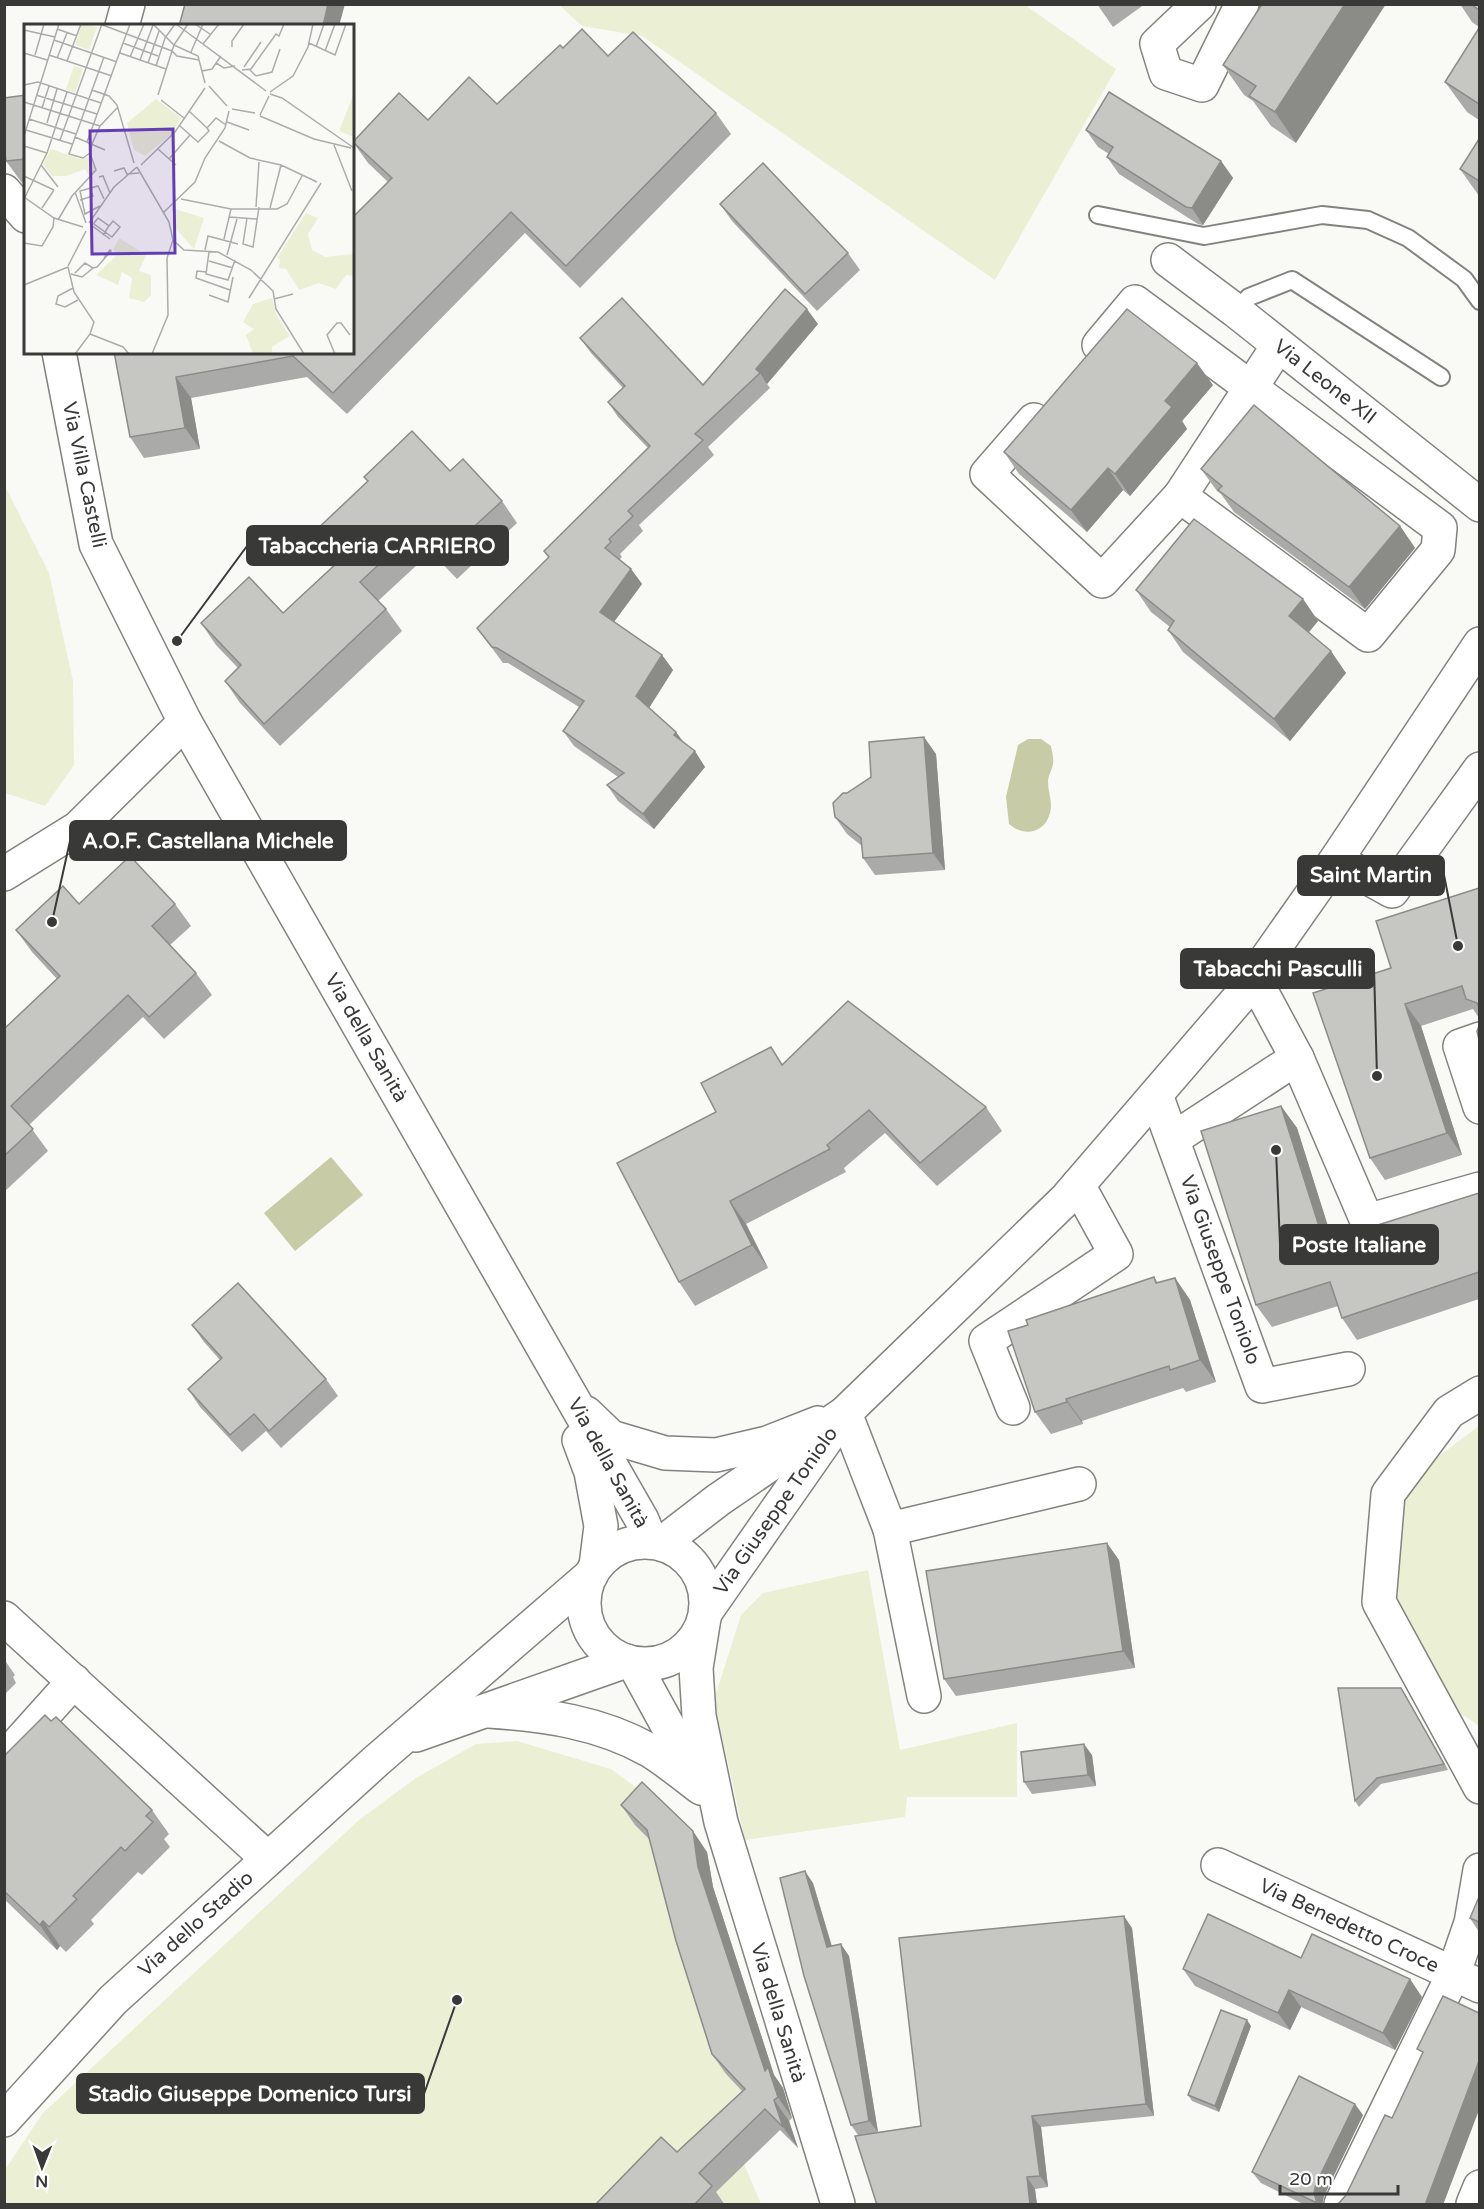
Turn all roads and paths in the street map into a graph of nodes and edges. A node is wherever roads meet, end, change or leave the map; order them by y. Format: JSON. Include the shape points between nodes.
{"nodes":[{"id":1,"x":128,"y":4,"type":"edge"},
{"id":2,"x":1199,"y":4,"type":"edge"},
{"id":3,"x":1242,"y":4,"type":"edge"},
{"id":4,"x":123,"y":24,"type":"edge"},
{"id":5,"x":4,"y":191,"type":"edge"},
{"id":6,"x":24,"y":214,"type":"edge"},
{"id":7,"x":1098,"y":214,"type":"dead end"},
{"id":8,"x":1168,"y":260,"type":"dead end"},
{"id":9,"x":1479,"y":301,"type":"edge"},
{"id":10,"x":1236,"y":311,"type":"junction"},
{"id":11,"x":1278,"y":346,"type":"junction"},
{"id":12,"x":59,"y":354,"type":"edge"},
{"id":13,"x":1081,"y":365,"type":"edge"},
{"id":14,"x":1442,"y":377,"type":"dead end"},
{"id":15,"x":1251,"y":386,"type":"junction"},
{"id":16,"x":1050,"y":401,"type":"edge"},
{"id":17,"x":1180,"y":496,"type":"junction"},
{"id":18,"x":1479,"y":505,"type":"edge"},
{"id":19,"x":1479,"y":644,"type":"edge"},
{"id":20,"x":185,"y":722,"type":"junction"},
{"id":21,"x":1479,"y":769,"type":"edge"},
{"id":22,"x":1336,"y":860,"type":"junction"},
{"id":23,"x":4,"y":874,"type":"edge"},
{"id":24,"x":1254,"y":978,"type":"junction"},
{"id":25,"x":1479,"y":1040,"type":"edge"},
{"id":26,"x":1297,"y":1058,"type":"junction"},
{"id":27,"x":1156,"y":1095,"type":"junction"},
{"id":28,"x":1479,"y":1107,"type":"edge"},
{"id":29,"x":1173,"y":1139,"type":"junction"},
{"id":30,"x":1078,"y":1185,"type":"junction"},
{"id":31,"x":1479,"y":1189,"type":"edge"},
{"id":32,"x":547,"y":1353,"type":"junction"},
{"id":33,"x":1348,"y":1369,"type":"dead end"},
{"id":34,"x":1479,"y":1393,"type":"edge"},
{"id":35,"x":574,"y":1401,"type":"junction"},
{"id":36,"x":1013,"y":1408,"type":"dead end"},
{"id":37,"x":845,"y":1413,"type":"junction"},
{"id":38,"x":1079,"y":1484,"type":"dead end"},
{"id":39,"x":890,"y":1529,"type":"junction"},
{"id":40,"x":656,"y":1543,"type":"junction"},
{"id":41,"x":594,"y":1570,"type":"junction"},
{"id":42,"x":705,"y":1617,"type":"junction"},
{"id":43,"x":4,"y":1618,"type":"edge"},
{"id":44,"x":630,"y":1663,"type":"junction"},
{"id":45,"x":74,"y":1681,"type":"junction"},
{"id":46,"x":924,"y":1696,"type":"dead end"},
{"id":47,"x":489,"y":1711,"type":"junction"},
{"id":48,"x":400,"y":1741,"type":"junction"},
{"id":49,"x":4,"y":1759,"type":"edge"},
{"id":50,"x":1479,"y":1786,"type":"edge"},
{"id":51,"x":701,"y":1788,"type":"junction"},
{"id":52,"x":721,"y":1822,"type":"junction"},
{"id":53,"x":268,"y":1859,"type":"junction"},
{"id":54,"x":1218,"y":1865,"type":"dead end"},
{"id":55,"x":1479,"y":1870,"type":"edge"},
{"id":56,"x":1466,"y":1980,"type":"edge"},
{"id":57,"x":4,"y":2120,"type":"edge"},
{"id":58,"x":1479,"y":2187,"type":"edge"},
{"id":59,"x":838,"y":2205,"type":"edge"},
{"id":60,"x":1341,"y":2205,"type":"edge"},
{"id":61,"x":1473,"y":2205,"type":"edge"}],
"edges":[{"from":1,"to":4,"type":"street"},
{"from":2,"to":3,"type":"street","via":[[1157,44],[1166,73],[1202,85]]},
{"from":5,"to":6,"type":"street"},
{"from":7,"to":9,"type":"lane","via":[[1204,236],[1322,215],[1368,220],[1408,238],[1464,279]]},
{"from":8,"to":10,"type":"street","name":"Via Leone XII"},
{"from":10,"to":11,"type":"street","name":"Via Leone XII"},
{"from":10,"to":14,"type":"lane","via":[[1249,297],[1292,280]]},
{"from":11,"to":15,"type":"street"},
{"from":11,"to":18,"type":"street","name":"Via Leone XII"},
{"from":12,"to":20,"type":"street","name":"Via Villa Castelli","via":[[96,544]]},
{"from":13,"to":15,"type":"street","via":[[1135,302]]},
{"from":15,"to":17,"type":"street"},
{"from":15,"to":17,"type":"street","via":[[1440,528],[1438,550],[1368,635]]},
{"from":16,"to":17,"type":"street","via":[[987,474],[1102,581]]},
{"from":19,"to":22,"type":"street","name":"Via Giuseppe Toniolo"},
{"from":20,"to":23,"type":"street","via":[[78,828]]},
{"from":20,"to":32,"type":"street","name":"Via della Sanità"},
{"from":21,"to":22,"type":"street","via":[[1392,891]]},
{"from":22,"to":24,"type":"street","name":"Via Giuseppe Toniolo"},
{"from":24,"to":26,"type":"street"},
{"from":24,"to":27,"type":"street","name":"Via Giuseppe Toniolo"},
{"from":25,"to":28,"type":"street","via":[[1460,1046]]},
{"from":26,"to":29,"type":"street"},
{"from":26,"to":31,"type":"street","via":[[1367,1221]]},
{"from":27,"to":29,"type":"street","name":"Via Giuseppe Toniolo"},
{"from":27,"to":30,"type":"street","name":"Via Giuseppe Toniolo"},
{"from":29,"to":33,"type":"street","name":"Via Giuseppe Toniolo","via":[[1262,1386]]},
{"from":30,"to":36,"type":"street","via":[[1116,1254],[986,1341]]},
{"from":30,"to":37,"type":"street","name":"Via Giuseppe Toniolo"},
{"from":32,"to":35,"type":"street","name":"Via della Sanità"},
{"from":32,"to":41,"type":"street","name":"Via della Sanità","via":[[591,1472],[601,1526]]},
{"from":34,"to":50,"type":"street","via":[[1449,1412],[1389,1494],[1379,1602]]},
{"from":35,"to":37,"type":"street","via":[[611,1437],[665,1453],[716,1455],[767,1443]]},
{"from":35,"to":40,"type":"street","name":"Via della Sanità"},
{"from":37,"to":39,"type":"street"},
{"from":37,"to":40,"type":"street","name":"Via Giuseppe Toniolo"},
{"from":37,"to":42,"type":"street","name":"Via Giuseppe Toniolo"},
{"from":38,"to":39,"type":"street"},
{"from":39,"to":46,"type":"street"},
{"from":40,"to":41,"type":"street","via":[[630,1544],[612,1552]]},
{"from":40,"to":42,"type":"street","via":[[681,1553],[696,1569],[704,1588]]},
{"from":41,"to":44,"type":"street","via":[[585,1592],[584,1611],[589,1628],[599,1644]]},
{"from":41,"to":48,"type":"street","name":"Via dello Stadio"},
{"from":42,"to":44,"type":"street","via":[[694,1640],[681,1652],[666,1661]]},
{"from":42,"to":52,"type":"street","name":"Via della Sanità","via":[[696,1668],[699,1716]]},
{"from":43,"to":45,"type":"street"},
{"from":44,"to":47,"type":"street","name":"Via dello Stadio"},
{"from":44,"to":51,"type":"street","name":"Via della Sanità"},
{"from":45,"to":49,"type":"street"},
{"from":45,"to":53,"type":"street"},
{"from":47,"to":48,"type":"street","name":"Via dello Stadio"},
{"from":47,"to":51,"type":"street","name":"Via dello Stadio","via":[[595,1726],[649,1750]]},
{"from":48,"to":53,"type":"street","name":"Via dello Stadio"},
{"from":51,"to":52,"type":"street","name":"Via della Sanità"},
{"from":52,"to":59,"type":"street","name":"Via della Sanità"},
{"from":53,"to":57,"type":"street","name":"Via dello Stadio","via":[[113,2000]]},
{"from":54,"to":56,"type":"street","name":"Via Benedetto Croce"},
{"from":55,"to":56,"type":"street"},
{"from":56,"to":60,"type":"street"},
{"from":58,"to":61,"type":"street"}]}
